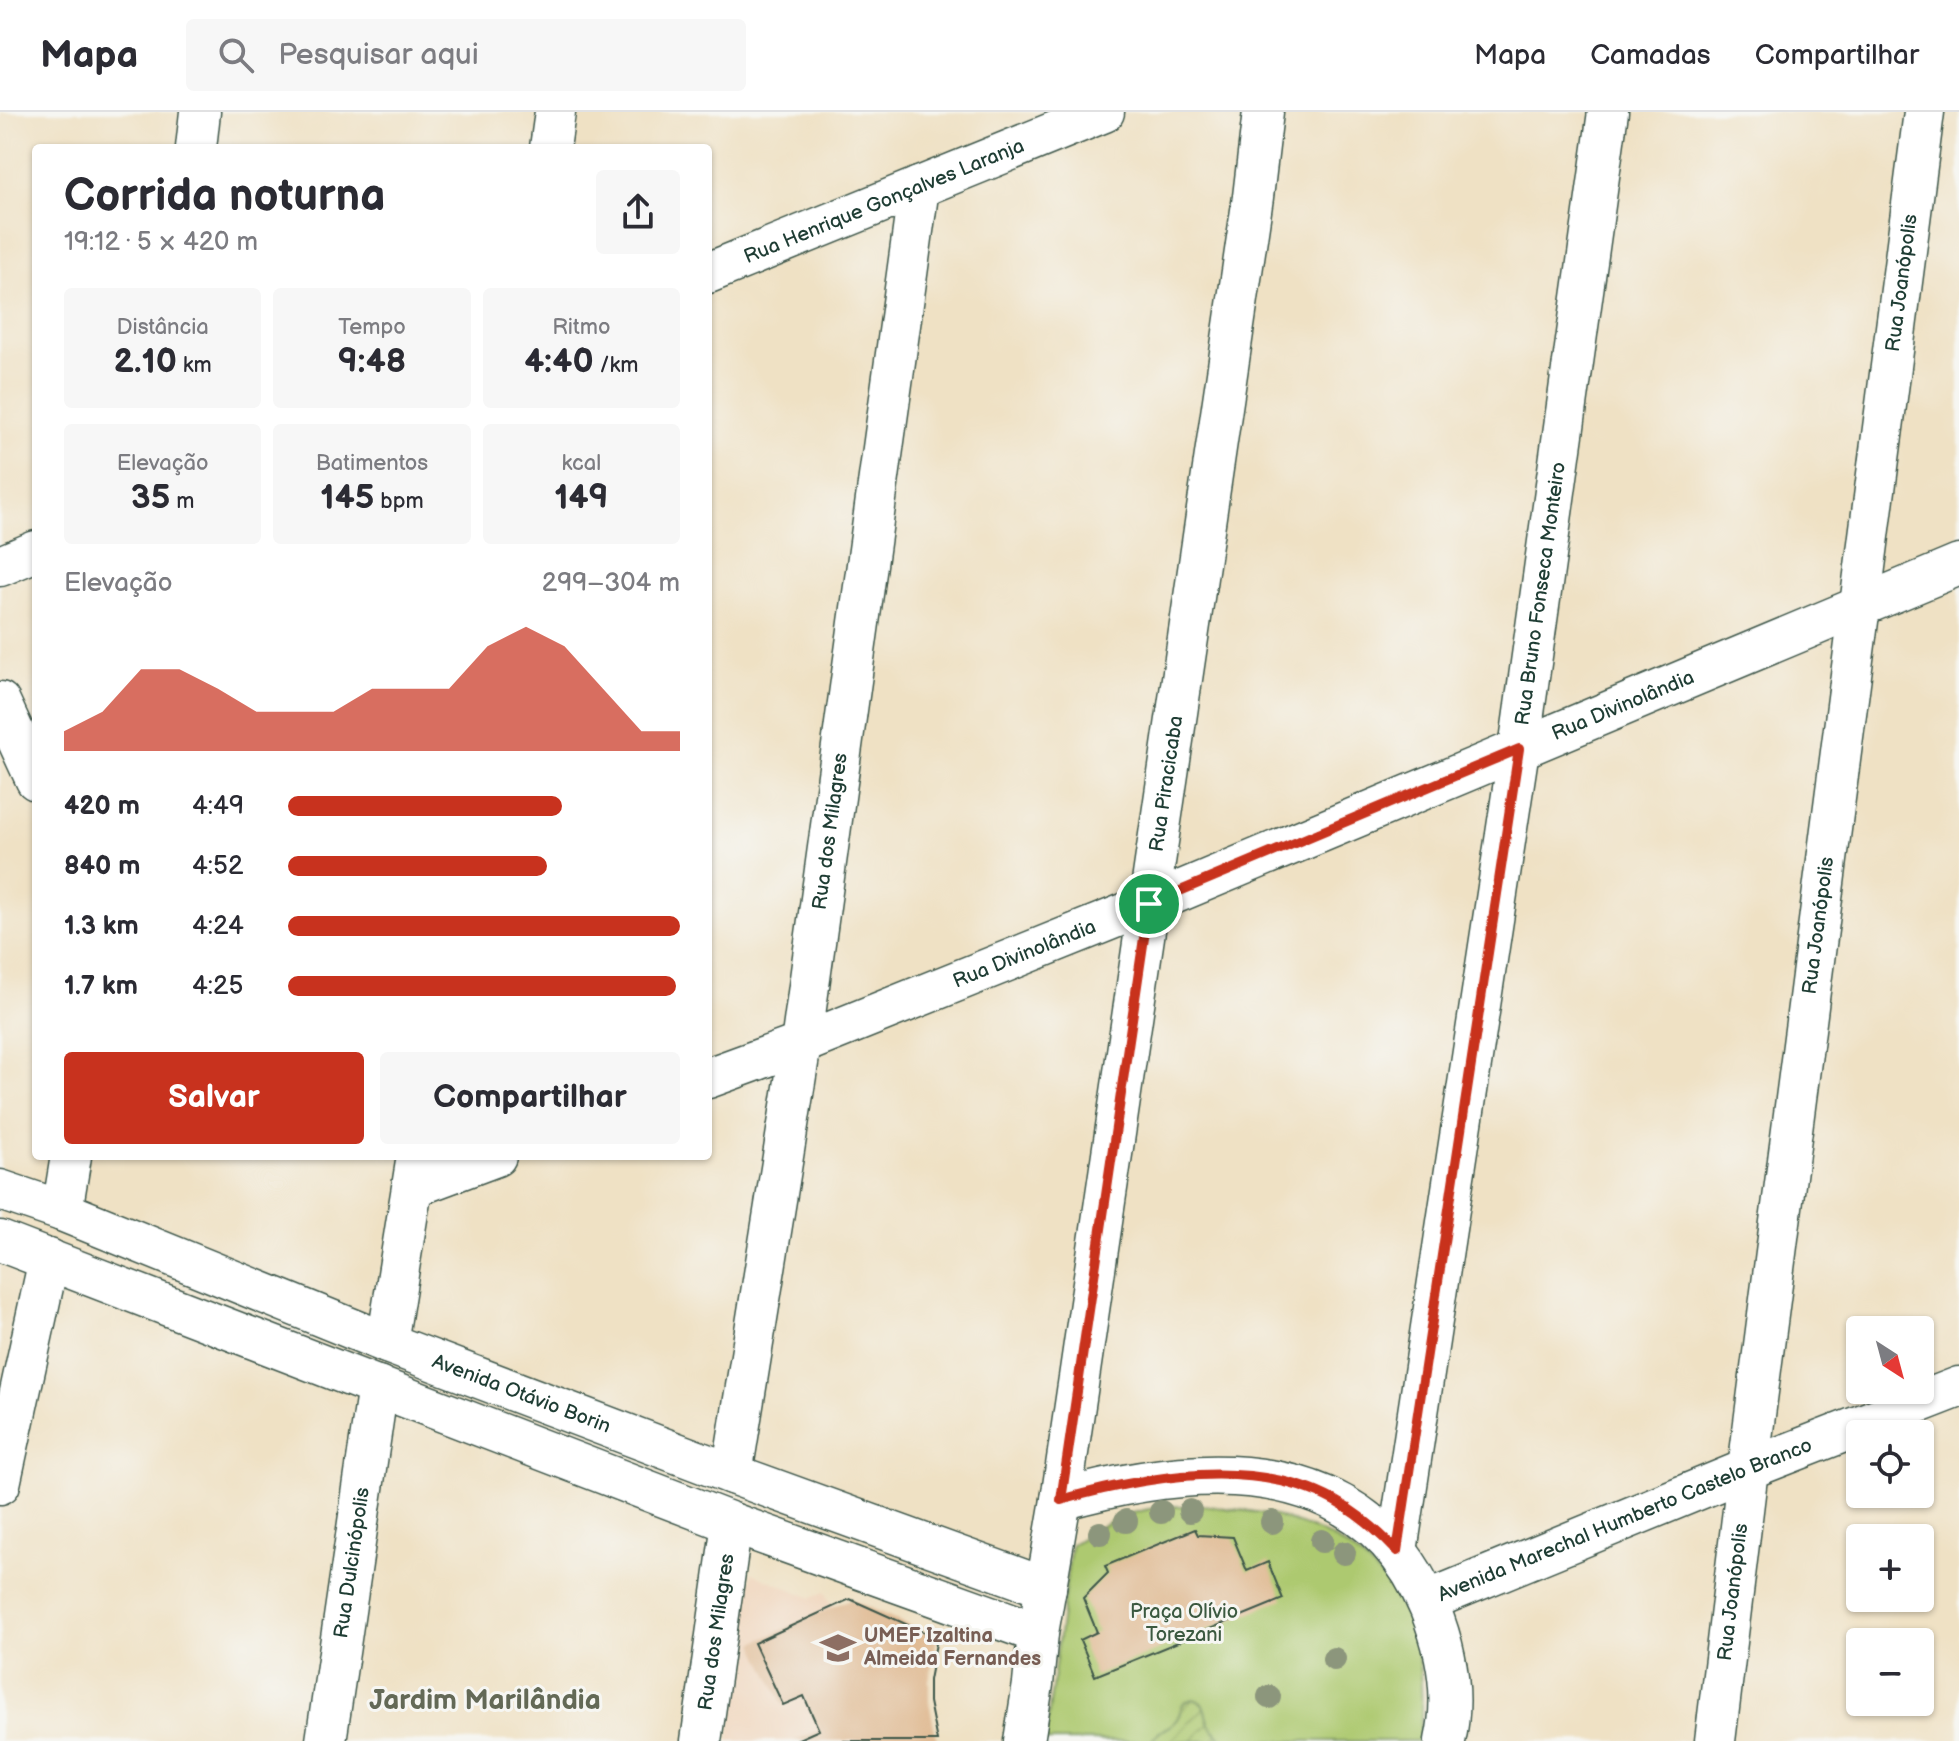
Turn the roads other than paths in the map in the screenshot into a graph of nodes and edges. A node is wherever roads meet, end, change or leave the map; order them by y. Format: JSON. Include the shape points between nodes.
{"nodes":[{"id":1,"x":200,"y":112,"type":"edge"},
{"id":2,"x":555,"y":112,"type":"edge"},
{"id":3,"x":1104,"y":112,"type":"edge"},
{"id":4,"x":1263,"y":112,"type":"edge"},
{"id":5,"x":1608,"y":112,"type":"edge"},
{"id":6,"x":1924,"y":112,"type":"edge"},
{"id":7,"x":196,"y":144,"type":"edge"},
{"id":8,"x":551,"y":144,"type":"edge"},
{"id":9,"x":919,"y":187,"type":"junction"},
{"id":10,"x":712,"y":271,"type":"edge"},
{"id":11,"x":32,"y":553,"type":"edge"},
{"id":12,"x":1959,"y":565,"type":"edge"},
{"id":13,"x":0,"y":566,"type":"edge"},
{"id":14,"x":1861,"y":607,"type":"junction"},
{"id":15,"x":0,"y":702,"type":"edge"},
{"id":16,"x":1519,"y":749,"type":"junction"},
{"id":17,"x":32,"y":771,"type":"edge"},
{"id":18,"x":1149,"y":904,"type":"junction"},
{"id":19,"x":801,"y":1044,"type":"junction"},
{"id":20,"x":712,"y":1077,"type":"edge"},
{"id":21,"x":70,"y":1160,"type":"edge"},
{"id":22,"x":474,"y":1160,"type":"edge"},
{"id":23,"x":415,"y":1171,"type":"edge"},
{"id":24,"x":0,"y":1190,"type":"edge"},
{"id":25,"x":62,"y":1211,"type":"junction"},
{"id":26,"x":0,"y":1241,"type":"edge"},
{"id":27,"x":49,"y":1259,"type":"junction"},
{"id":28,"x":387,"y":1343,"type":"junction"},
{"id":29,"x":378,"y":1386,"type":"junction"},
{"id":30,"x":1959,"y":1387,"type":"edge"},
{"id":31,"x":1748,"y":1469,"type":"junction"},
{"id":32,"x":732,"y":1474,"type":"junction"},
{"id":33,"x":0,"y":1484,"type":"edge"},
{"id":34,"x":1061,"y":1500,"type":"junction"},
{"id":35,"x":732,"y":1523,"type":"junction"},
{"id":36,"x":1397,"y":1551,"type":"junction"},
{"id":37,"x":1046,"y":1588,"type":"junction"},
{"id":38,"x":1427,"y":1601,"type":"junction"},
{"id":39,"x":1038,"y":1633,"type":"junction"},
{"id":40,"x":326,"y":1741,"type":"edge"},
{"id":41,"x":701,"y":1741,"type":"edge"},
{"id":42,"x":1024,"y":1741,"type":"edge"},
{"id":43,"x":1445,"y":1741,"type":"edge"},
{"id":44,"x":1715,"y":1741,"type":"edge"}],
"edges":[{"from":1,"to":7,"type":"street"},
{"from":2,"to":8,"type":"street"},
{"from":3,"to":9,"type":"street","name":"Rua Henrique Gonçalves Laranja"},
{"from":4,"to":18,"type":"street","name":"Rua Piracicaba"},
{"from":5,"to":16,"type":"street","name":"Rua Bruno Fonseca Monteiro"},
{"from":6,"to":14,"type":"street","name":"Rua Joanópolis"},
{"from":9,"to":10,"type":"street","name":"Rua Henrique Gonçalves Laranja"},
{"from":9,"to":19,"type":"street","name":"Rua dos Milagres"},
{"from":11,"to":13,"type":"street"},
{"from":12,"to":14,"type":"street","name":"Rua Divinolândia"},
{"from":14,"to":16,"type":"street","name":"Rua Divinolândia"},
{"from":14,"to":31,"type":"street","name":"Rua Joanópolis"},
{"from":15,"to":17,"type":"street"},
{"from":16,"to":18,"type":"street","name":"Rua Divinolândia"},
{"from":16,"to":36,"type":"street","name":"Rua Bruno Fonseca Monteiro"},
{"from":18,"to":19,"type":"street","name":"Rua Divinolândia"},
{"from":18,"to":34,"type":"street","name":"Rua Piracicaba"},
{"from":19,"to":20,"type":"street","name":"Rua Divinolândia"},
{"from":19,"to":32,"type":"street","name":"Rua dos Milagres"},
{"from":21,"to":25,"type":"street"},
{"from":22,"to":23,"type":"street"},
{"from":23,"to":28,"type":"street"},
{"from":24,"to":25,"type":"street","name":"Avenida Otávio Borin"},
{"from":25,"to":28,"type":"street","name":"Avenida Otávio Borin"},
{"from":26,"to":27,"type":"street"},
{"from":27,"to":29,"type":"street"},
{"from":27,"to":33,"type":"street"},
{"from":28,"to":32,"type":"street","name":"Avenida Otávio Borin"},
{"from":29,"to":35,"type":"street"},
{"from":29,"to":40,"type":"street","name":"Rua Dulcinópolis"},
{"from":30,"to":31,"type":"street","name":"Avenida Marechal Humberto Castelo Branco"},
{"from":31,"to":38,"type":"street","name":"Avenida Marechal Humberto Castelo Branco"},
{"from":31,"to":44,"type":"street","name":"Rua Joanópolis"},
{"from":32,"to":37,"type":"street","name":"Avenida Otávio Borin"},
{"from":34,"to":36,"type":"street","via":[[1152,1480],[1259,1477],[1335,1501]]},
{"from":34,"to":37,"type":"street","name":"Rua Piracicaba"},
{"from":35,"to":39,"type":"street"},
{"from":35,"to":41,"type":"street","name":"Rua dos Milagres"},
{"from":36,"to":38,"type":"street"},
{"from":37,"to":39,"type":"street","name":"Rua Piracicaba"},
{"from":38,"to":43,"type":"street","via":[[1448,1665]]},
{"from":39,"to":42,"type":"street","name":"Rua Piracicaba"}]}
